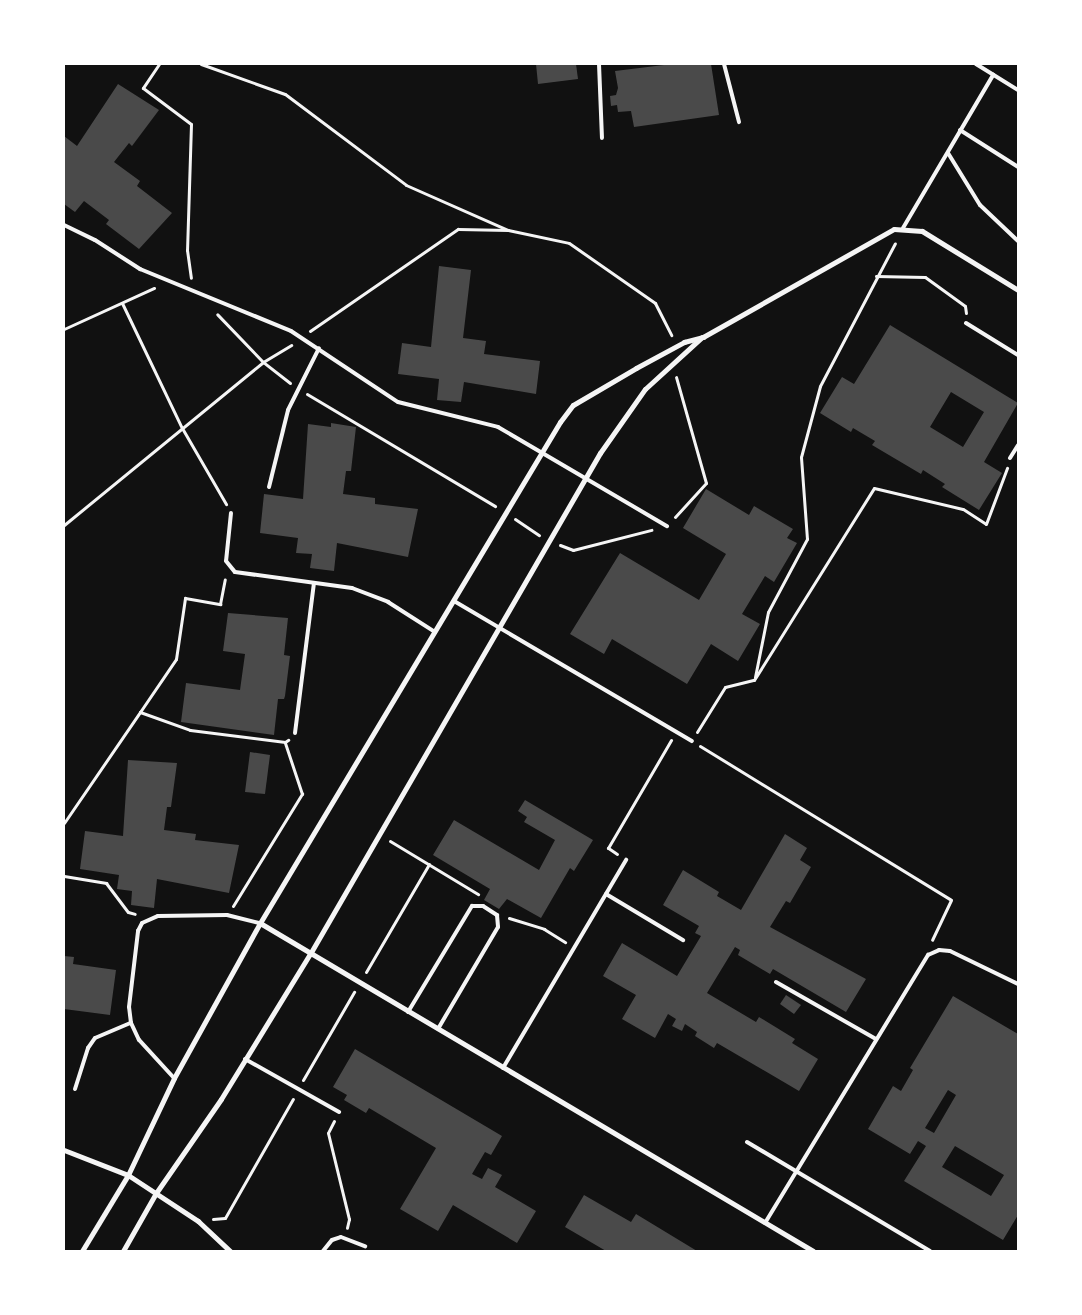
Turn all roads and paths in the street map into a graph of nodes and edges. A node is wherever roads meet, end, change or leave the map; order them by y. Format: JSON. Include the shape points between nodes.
{"nodes":[{"id":1,"x":159,"y":64,"type":"edge"},
{"id":2,"x":201,"y":64,"type":"edge"},
{"id":3,"x":599,"y":64,"type":"edge"},
{"id":4,"x":724,"y":64,"type":"edge"},
{"id":5,"x":976,"y":64,"type":"edge"},
{"id":6,"x":988,"y":64,"type":"edge"},
{"id":7,"x":984,"y":70,"type":"junction"},
{"id":8,"x":993,"y":75,"type":"junction"},
{"id":9,"x":1018,"y":90,"type":"edge"},
{"id":10,"x":739,"y":122,"type":"dead end"},
{"id":11,"x":960,"y":130,"type":"junction"},
{"id":12,"x":602,"y":138,"type":"dead end"},
{"id":13,"x":948,"y":153,"type":"junction"},
{"id":14,"x":1018,"y":167,"type":"edge"},
{"id":15,"x":64,"y":225,"type":"edge"},
{"id":16,"x":903,"y":228,"type":"junction"},
{"id":17,"x":508,"y":230,"type":"junction"},
{"id":18,"x":1018,"y":241,"type":"edge"},
{"id":19,"x":876,"y":276,"type":"junction"},
{"id":20,"x":157,"y":287,"type":"dead end"},
{"id":21,"x":192,"y":289,"type":"junction"},
{"id":22,"x":1018,"y":290,"type":"edge"},
{"id":23,"x":122,"y":303,"type":"junction"},
{"id":24,"x":212,"y":309,"type":"dead end"},
{"id":25,"x":966,"y":323,"type":"joint"},
{"id":26,"x":64,"y":329,"type":"edge"},
{"id":27,"x":301,"y":337,"type":"junction"},
{"id":28,"x":703,"y":337,"type":"junction"},
{"id":29,"x":684,"y":342,"type":"junction"},
{"id":30,"x":319,"y":348,"type":"junction"},
{"id":31,"x":1018,"y":355,"type":"edge"},
{"id":32,"x":263,"y":362,"type":"junction"},
{"id":33,"x":675,"y":374,"type":"dead end"},
{"id":34,"x":298,"y":389,"type":"junction"},
{"id":35,"x":182,"y":428,"type":"junction"},
{"id":36,"x":1018,"y":445,"type":"edge"},
{"id":37,"x":541,"y":454,"type":"junction"},
{"id":38,"x":1010,"y":458,"type":"joint"},
{"id":39,"x":587,"y":476,"type":"junction"},
{"id":40,"x":269,"y":487,"type":"dead end"},
{"id":41,"x":231,"y":513,"type":"joint"},
{"id":42,"x":507,"y":514,"type":"junction"},
{"id":43,"x":64,"y":525,"type":"edge"},
{"id":44,"x":667,"y":526,"type":"junction"},
{"id":45,"x":548,"y":541,"type":"junction"},
{"id":46,"x":228,"y":566,"type":"junction"},
{"id":47,"x":314,"y":583,"type":"junction"},
{"id":48,"x":454,"y":602,"type":"junction"},
{"id":49,"x":499,"y":627,"type":"junction"},
{"id":50,"x":435,"y":632,"type":"junction"},
{"id":51,"x":754,"y":680,"type":"junction"},
{"id":52,"x":140,"y":712,"type":"junction"},
{"id":53,"x":296,"y":733,"type":"joint"},
{"id":54,"x":692,"y":741,"type":"junction"},
{"id":55,"x":285,"y":742,"type":"junction"},
{"id":56,"x":64,"y":823,"type":"edge"},
{"id":57,"x":379,"y":834,"type":"junction"},
{"id":58,"x":626,"y":860,"type":"joint"},
{"id":59,"x":429,"y":864,"type":"junction"},
{"id":60,"x":64,"y":876,"type":"edge"},
{"id":61,"x":606,"y":894,"type":"junction"},
{"id":62,"x":476,"y":905,"type":"junction"},
{"id":63,"x":227,"y":915,"type":"junction"},
{"id":64,"x":497,"y":915,"type":"junction"},
{"id":65,"x":148,"y":918,"type":"junction"},
{"id":66,"x":260,"y":923,"type":"junction"},
{"id":67,"x":683,"y":940,"type":"dead end"},
{"id":68,"x":574,"y":948,"type":"junction"},
{"id":69,"x":310,"y":954,"type":"junction"},
{"id":70,"x":921,"y":963,"type":"junction"},
{"id":71,"x":776,"y":982,"type":"dead end"},
{"id":72,"x":359,"y":983,"type":"junction"},
{"id":73,"x":1018,"y":984,"type":"edge"},
{"id":74,"x":408,"y":1012,"type":"junction"},
{"id":75,"x":131,"y":1023,"type":"junction"},
{"id":76,"x":438,"y":1029,"type":"junction"},
{"id":77,"x":876,"y":1039,"type":"junction"},
{"id":78,"x":245,"y":1059,"type":"junction"},
{"id":79,"x":503,"y":1068,"type":"junction"},
{"id":80,"x":174,"y":1078,"type":"junction"},
{"id":81,"x":75,"y":1089,"type":"dead end"},
{"id":82,"x":298,"y":1089,"type":"junction"},
{"id":83,"x":339,"y":1112,"type":"joint"},
{"id":84,"x":747,"y":1142,"type":"dead end"},
{"id":85,"x":64,"y":1150,"type":"edge"},
{"id":86,"x":796,"y":1171,"type":"junction"},
{"id":87,"x":128,"y":1176,"type":"junction"},
{"id":88,"x":156,"y":1193,"type":"junction"},
{"id":89,"x":198,"y":1222,"type":"junction"},
{"id":90,"x":766,"y":1223,"type":"junction"},
{"id":91,"x":346,"y":1237,"type":"junction"},
{"id":92,"x":365,"y":1246,"type":"dead end"},
{"id":93,"x":82,"y":1251,"type":"edge"},
{"id":94,"x":123,"y":1251,"type":"edge"},
{"id":95,"x":230,"y":1251,"type":"edge"},
{"id":96,"x":323,"y":1251,"type":"edge"},
{"id":97,"x":813,"y":1251,"type":"edge"},
{"id":98,"x":930,"y":1251,"type":"edge"}],
"edges":[{"from":1,"to":21,"type":"path","via":[[143,88],[191,124],[187,250]]},
{"from":2,"to":17,"type":"path","via":[[285,94],[406,185]]},
{"from":3,"to":12,"type":"lane"},
{"from":4,"to":10,"type":"lane"},
{"from":5,"to":7,"type":"lane"},
{"from":6,"to":7,"type":"lane"},
{"from":7,"to":8,"type":"lane"},
{"from":8,"to":9,"type":"lane"},
{"from":8,"to":11,"type":"lane"},
{"from":11,"to":13,"type":"lane"},
{"from":11,"to":14,"type":"lane"},
{"from":13,"to":16,"type":"lane"},
{"from":13,"to":18,"type":"lane","via":[[980,205]]},
{"from":15,"to":21,"type":"lane","via":[[96,240],[140,269]]},
{"from":16,"to":19,"type":"path"},
{"from":16,"to":22,"type":"street","via":[[930,236]]},
{"from":16,"to":28,"type":"street","via":[[886,233]]},
{"from":17,"to":27,"type":"path","via":[[458,230]]},
{"from":17,"to":29,"type":"path","via":[[570,243],[655,303],[673,339]]},
{"from":19,"to":25,"type":"path","via":[[925,277],[965,306]]},
{"from":19,"to":51,"type":"path","via":[[820,386],[801,457],[807,539],[768,612]]},
{"from":20,"to":23,"type":"path"},
{"from":21,"to":27,"type":"lane"},
{"from":23,"to":26,"type":"path"},
{"from":23,"to":35,"type":"path"},
{"from":24,"to":32,"type":"path"},
{"from":25,"to":31,"type":"lane"},
{"from":27,"to":30,"type":"lane"},
{"from":27,"to":32,"type":"path"},
{"from":28,"to":29,"type":"street"},
{"from":28,"to":39,"type":"street","via":[[644,389]]},
{"from":29,"to":37,"type":"street","via":[[574,405]]},
{"from":30,"to":34,"type":"lane"},
{"from":30,"to":37,"type":"lane","via":[[398,402],[488,423]]},
{"from":32,"to":34,"type":"path"},
{"from":32,"to":35,"type":"path"},
{"from":33,"to":44,"type":"path","via":[[706,484]]},
{"from":34,"to":40,"type":"lane","via":[[280,435]]},
{"from":34,"to":42,"type":"path"},
{"from":35,"to":41,"type":"path"},
{"from":35,"to":43,"type":"path"},
{"from":36,"to":38,"type":"lane"},
{"from":37,"to":39,"type":"lane"},
{"from":37,"to":42,"type":"street"},
{"from":38,"to":51,"type":"path","via":[[986,524],[962,509],[874,488]]},
{"from":39,"to":44,"type":"lane"},
{"from":39,"to":45,"type":"street"},
{"from":41,"to":46,"type":"lane","via":[[225,555]]},
{"from":42,"to":45,"type":"path"},
{"from":42,"to":48,"type":"street"},
{"from":44,"to":45,"type":"path","via":[[573,550]]},
{"from":45,"to":49,"type":"street"},
{"from":46,"to":47,"type":"lane","via":[[239,574]]},
{"from":46,"to":52,"type":"path","via":[[220,604],[185,598],[176,659]]},
{"from":47,"to":50,"type":"lane","via":[[370,594]]},
{"from":47,"to":53,"type":"lane"},
{"from":48,"to":49,"type":"lane"},
{"from":48,"to":50,"type":"street"},
{"from":49,"to":54,"type":"lane"},
{"from":49,"to":57,"type":"street"},
{"from":50,"to":66,"type":"street"},
{"from":51,"to":54,"type":"path","via":[[725,687]]},
{"from":52,"to":55,"type":"path","via":[[190,730]]},
{"from":52,"to":56,"type":"path"},
{"from":53,"to":55,"type":"path"},
{"from":54,"to":58,"type":"path","via":[[671,740],[608,848]]},
{"from":54,"to":70,"type":"path","via":[[951,900]]},
{"from":55,"to":63,"type":"path","via":[[302,794]]},
{"from":57,"to":59,"type":"path"},
{"from":57,"to":69,"type":"street"},
{"from":58,"to":61,"type":"lane"},
{"from":59,"to":62,"type":"path","via":[[478,894]]},
{"from":59,"to":72,"type":"path"},
{"from":60,"to":65,"type":"path","via":[[106,883],[128,912]]},
{"from":61,"to":67,"type":"lane"},
{"from":61,"to":68,"type":"lane"},
{"from":62,"to":64,"type":"lane"},
{"from":62,"to":74,"type":"lane","via":[[467,911]]},
{"from":63,"to":65,"type":"lane"},
{"from":63,"to":66,"type":"lane"},
{"from":64,"to":68,"type":"path","via":[[544,929]]},
{"from":64,"to":76,"type":"lane","via":[[498,927]]},
{"from":65,"to":75,"type":"lane","via":[[138,931],[129,1007]]},
{"from":66,"to":69,"type":"street"},
{"from":66,"to":80,"type":"street"},
{"from":68,"to":79,"type":"lane"},
{"from":69,"to":72,"type":"street"},
{"from":69,"to":78,"type":"street"},
{"from":70,"to":73,"type":"lane","via":[[939,950],[950,951]]},
{"from":70,"to":77,"type":"lane"},
{"from":71,"to":77,"type":"lane"},
{"from":72,"to":74,"type":"street"},
{"from":72,"to":82,"type":"path"},
{"from":74,"to":76,"type":"street"},
{"from":75,"to":80,"type":"lane","via":[[139,1040]]},
{"from":75,"to":81,"type":"lane","via":[[95,1038],[88,1048]]},
{"from":76,"to":79,"type":"street"},
{"from":77,"to":86,"type":"lane"},
{"from":78,"to":82,"type":"lane"},
{"from":78,"to":88,"type":"street"},
{"from":79,"to":90,"type":"street"},
{"from":80,"to":87,"type":"street"},
{"from":82,"to":83,"type":"lane"},
{"from":82,"to":89,"type":"path","via":[[225,1218]]},
{"from":83,"to":91,"type":"path","via":[[328,1133],[349,1219]]},
{"from":84,"to":86,"type":"lane"},
{"from":85,"to":87,"type":"street"},
{"from":86,"to":90,"type":"lane"},
{"from":86,"to":98,"type":"lane"},
{"from":87,"to":88,"type":"street"},
{"from":87,"to":93,"type":"street"},
{"from":88,"to":89,"type":"street"},
{"from":88,"to":94,"type":"street"},
{"from":89,"to":95,"type":"street"},
{"from":90,"to":97,"type":"street"},
{"from":91,"to":92,"type":"lane"},
{"from":91,"to":96,"type":"lane","via":[[332,1240]]}]}
